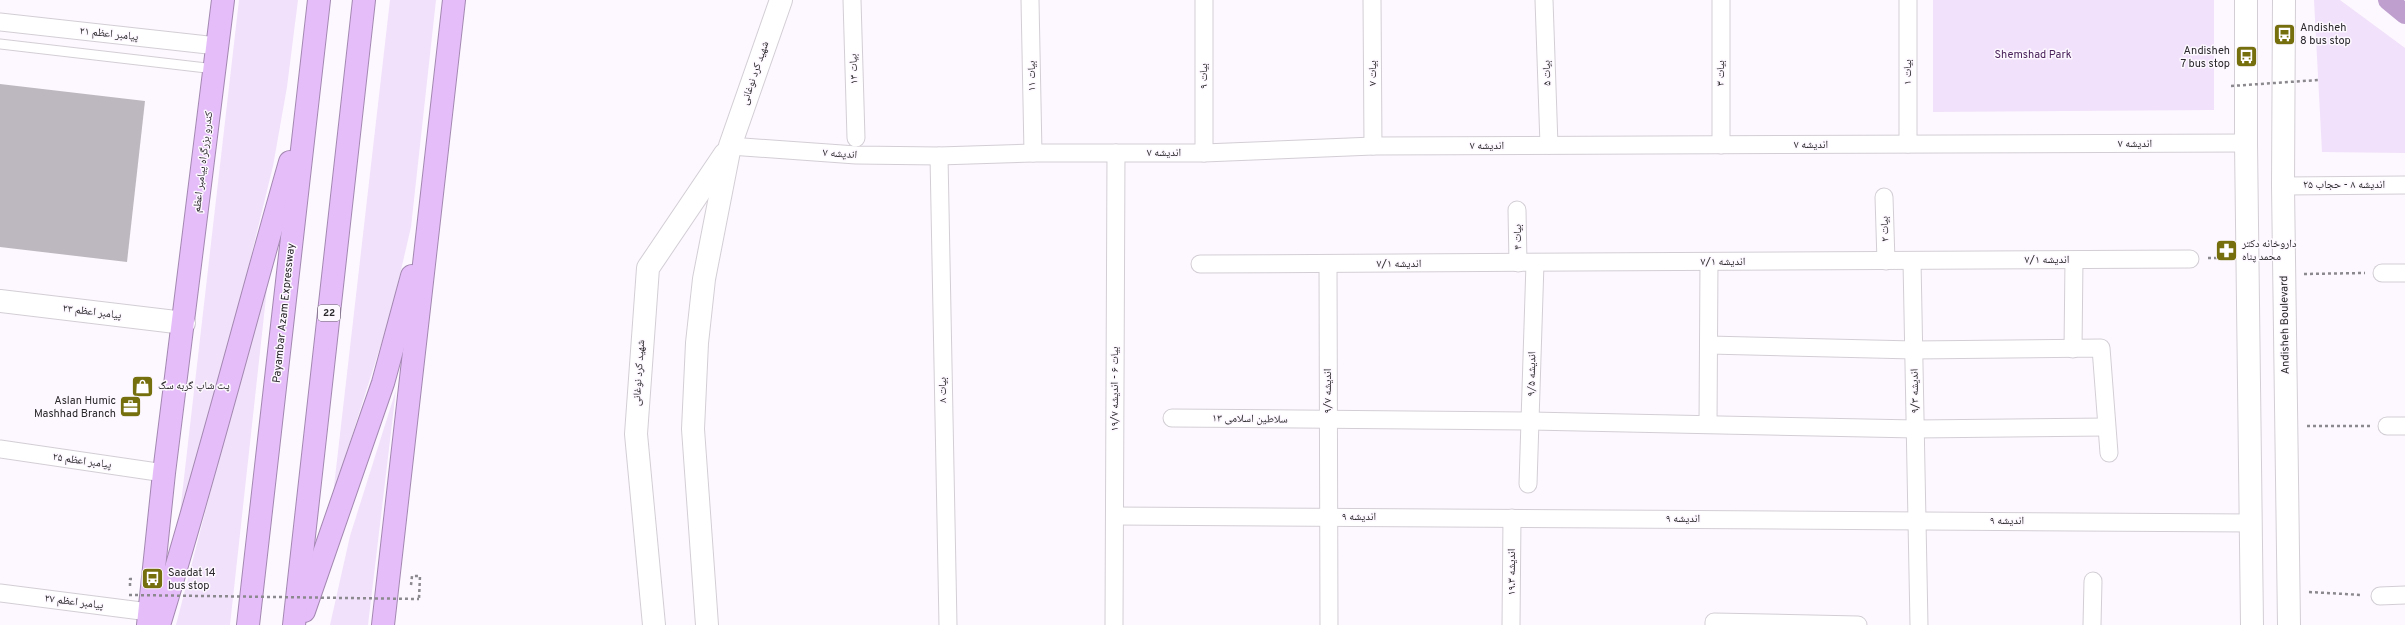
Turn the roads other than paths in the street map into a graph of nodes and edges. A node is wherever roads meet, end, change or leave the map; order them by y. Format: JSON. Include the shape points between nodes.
{"nodes":[{"id":1,"x":223,"y":0,"type":"edge"},
{"id":2,"x":319,"y":0,"type":"edge"},
{"id":3,"x":364,"y":0,"type":"edge"},
{"id":4,"x":454,"y":0,"type":"edge"},
{"id":5,"x":781,"y":0,"type":"edge"},
{"id":6,"x":852,"y":0,"type":"edge"},
{"id":7,"x":1030,"y":0,"type":"edge"},
{"id":8,"x":1204,"y":0,"type":"edge"},
{"id":9,"x":1372,"y":0,"type":"edge"},
{"id":10,"x":1544,"y":0,"type":"edge"},
{"id":11,"x":1721,"y":0,"type":"edge"},
{"id":12,"x":1908,"y":0,"type":"edge"},
{"id":13,"x":2246,"y":0,"type":"edge"},
{"id":14,"x":2284,"y":0,"type":"edge"},
{"id":15,"x":0,"y":22,"type":"edge"},
{"id":16,"x":0,"y":44,"type":"edge"},
{"id":17,"x":217,"y":46,"type":"junction"},
{"id":18,"x":215,"y":68,"type":"junction"},
{"id":19,"x":307,"y":104,"type":"junction"},
{"id":20,"x":856,"y":138,"type":"dead end"},
{"id":21,"x":1908,"y":144,"type":"junction"},
{"id":22,"x":2246,"y":144,"type":"junction"},
{"id":23,"x":1722,"y":145,"type":"junction"},
{"id":24,"x":730,"y":146,"type":"junction"},
{"id":25,"x":1373,"y":146,"type":"junction"},
{"id":26,"x":1549,"y":146,"type":"junction"},
{"id":27,"x":1033,"y":153,"type":"junction"},
{"id":28,"x":1116,"y":153,"type":"junction"},
{"id":29,"x":1204,"y":153,"type":"junction"},
{"id":30,"x":939,"y":156,"type":"junction"},
{"id":31,"x":2405,"y":185,"type":"edge"},
{"id":32,"x":2283,"y":186,"type":"junction"},
{"id":33,"x":1884,"y":197,"type":"dead end"},
{"id":34,"x":431,"y":208,"type":"junction"},
{"id":35,"x":1518,"y":210,"type":"dead end"},
{"id":36,"x":2190,"y":259,"type":"road end"},
{"id":37,"x":2074,"y":260,"type":"junction"},
{"id":38,"x":1886,"y":261,"type":"junction"},
{"id":39,"x":1912,"y":261,"type":"junction"},
{"id":40,"x":1709,"y":262,"type":"junction"},
{"id":41,"x":1527,"y":263,"type":"junction"},
{"id":42,"x":1200,"y":264,"type":"dead end"},
{"id":43,"x":1328,"y":264,"type":"junction"},
{"id":44,"x":2382,"y":273,"type":"road end"},
{"id":45,"x":2405,"y":273,"type":"edge"},
{"id":46,"x":0,"y":301,"type":"edge"},
{"id":47,"x":184,"y":323,"type":"junction"},
{"id":48,"x":1709,"y":345,"type":"junction"},
{"id":49,"x":2073,"y":349,"type":"junction"},
{"id":50,"x":1914,"y":350,"type":"junction"},
{"id":51,"x":1172,"y":418,"type":"dead end"},
{"id":52,"x":1328,"y":420,"type":"junction"},
{"id":53,"x":1531,"y":421,"type":"junction"},
{"id":54,"x":1708,"y":424,"type":"junction"},
{"id":55,"x":2387,"y":426,"type":"road end"},
{"id":56,"x":2405,"y":426,"type":"edge"},
{"id":57,"x":2106,"y":427,"type":"junction"},
{"id":58,"x":1916,"y":428,"type":"junction"},
{"id":59,"x":0,"y":449,"type":"edge"},
{"id":60,"x":2108,"y":453,"type":"dead end"},
{"id":61,"x":164,"y":473,"type":"junction"},
{"id":62,"x":1528,"y":484,"type":"dead end"},
{"id":63,"x":1115,"y":516,"type":"junction"},
{"id":64,"x":1329,"y":517,"type":"junction"},
{"id":65,"x":1512,"y":518,"type":"junction"},
{"id":66,"x":1918,"y":521,"type":"junction"},
{"id":67,"x":2251,"y":523,"type":"junction"},
{"id":68,"x":2093,"y":581,"type":"dead end"},
{"id":69,"x":0,"y":593,"type":"edge"},
{"id":70,"x":2405,"y":595,"type":"edge"},
{"id":71,"x":2380,"y":596,"type":"road end"},
{"id":72,"x":152,"y":621,"type":"edge"},
{"id":73,"x":248,"y":625,"type":"edge"},
{"id":74,"x":294,"y":625,"type":"edge"},
{"id":75,"x":300,"y":625,"type":"edge"},
{"id":76,"x":383,"y":625,"type":"edge"},
{"id":77,"x":654,"y":625,"type":"edge"},
{"id":78,"x":707,"y":625,"type":"edge"},
{"id":79,"x":948,"y":625,"type":"edge"},
{"id":80,"x":1114,"y":625,"type":"edge"},
{"id":81,"x":1329,"y":625,"type":"edge"},
{"id":82,"x":1511,"y":625,"type":"edge"},
{"id":83,"x":1714,"y":625,"type":"edge"},
{"id":84,"x":1858,"y":625,"type":"edge"},
{"id":85,"x":1918,"y":625,"type":"edge"},
{"id":86,"x":2092,"y":625,"type":"edge"},
{"id":87,"x":2252,"y":625,"type":"edge"},
{"id":88,"x":2289,"y":625,"type":"edge"}],
"edges":[{"from":1,"to":17,"type":"highway","name":"کندرو بزرگراه پیامبر اعظم"},
{"from":2,"to":19,"type":"highway","name":"Payambar Azam Expressway"},
{"from":3,"to":74,"type":"highway","number":"22"},
{"from":4,"to":34,"type":"highway"},
{"from":5,"to":24,"type":"street","name":"شهید کرد نوغانی"},
{"from":6,"to":20,"type":"street","name":"بیات ۱۳"},
{"from":7,"to":27,"type":"street","name":"بیات ۱۱"},
{"from":8,"to":29,"type":"street","name":"بیات ۹"},
{"from":9,"to":25,"type":"street","name":"بیات ۷"},
{"from":10,"to":26,"type":"street","name":"بیات ۵"},
{"from":11,"to":23,"type":"street","name":"بیات ۳"},
{"from":12,"to":21,"type":"street","name":"بیات ۱"},
{"from":13,"to":22,"type":"street"},
{"from":14,"to":32,"type":"street","name":"Andisheh Boulevard"},
{"from":15,"to":17,"type":"street","name":"پیامبر اعظم ۲۱"},
{"from":16,"to":18,"type":"lane"},
{"from":17,"to":18,"type":"highway","name":"کندرو بزرگراه پیامبر اعظم"},
{"from":18,"to":47,"type":"highway","name":"کندرو بزرگراه پیامبر اعظم"},
{"from":19,"to":72,"type":"highway","via":[[245,318],[194,511]]},
{"from":19,"to":73,"type":"highway","name":"Payambar Azam Expressway"},
{"from":21,"to":22,"type":"street","name":"اندیشه ۷"},
{"from":21,"to":23,"type":"street","name":"اندیشه ۷"},
{"from":22,"to":67,"type":"street"},
{"from":23,"to":26,"type":"street","name":"اندیشه ۷"},
{"from":24,"to":30,"type":"street","name":"اندیشه ۷","via":[[856,155]]},
{"from":24,"to":77,"type":"street","name":"شهید کرد نوغانی","via":[[648,268],[636,434]]},
{"from":24,"to":78,"type":"street","name":"شهید کرد نوغانی","via":[[704,279],[696,351],[693,429]]},
{"from":25,"to":26,"type":"street","name":"اندیشه ۷"},
{"from":25,"to":29,"type":"street","name":"اندیشه ۷"},
{"from":27,"to":28,"type":"street","name":"اندیشه ۷"},
{"from":27,"to":30,"type":"street","name":"اندیشه ۷"},
{"from":28,"to":29,"type":"street","name":"اندیشه ۷"},
{"from":28,"to":63,"type":"street","name":"بیات ۶ - اندیشه ۱۹/۷"},
{"from":30,"to":79,"type":"street","name":"بیات ۸"},
{"from":31,"to":32,"type":"street","name":"اندیشه ۸ - حجاب ۲۵"},
{"from":32,"to":88,"type":"street","name":"Andisheh Boulevard"},
{"from":33,"to":38,"type":"street","name":"بیات ۲"},
{"from":34,"to":75,"type":"highway","via":[[383,383]]},
{"from":34,"to":76,"type":"highway"},
{"from":35,"to":41,"type":"street","name":"بیات ۴"},
{"from":36,"to":37,"type":"street","name":"اندیشه ۷/۱"},
{"from":37,"to":39,"type":"street","name":"اندیشه ۷/۱"},
{"from":37,"to":49,"type":"street"},
{"from":38,"to":39,"type":"street","name":"اندیشه ۷/۱"},
{"from":38,"to":40,"type":"street","name":"اندیشه ۷/۱"},
{"from":39,"to":50,"type":"street","name":"اندیشه ۹/۳"},
{"from":40,"to":41,"type":"street","name":"اندیشه ۷/۱"},
{"from":40,"to":48,"type":"street"},
{"from":41,"to":43,"type":"street","name":"اندیشه ۷/۱"},
{"from":41,"to":53,"type":"street","name":"اندیشه ۹/۵"},
{"from":42,"to":43,"type":"street","name":"اندیشه ۷/۱"},
{"from":43,"to":52,"type":"street","name":"اندیشه ۹/۷"},
{"from":44,"to":45,"type":"street"},
{"from":46,"to":47,"type":"street","name":"پیامبر اعظم ۲۳"},
{"from":47,"to":61,"type":"highway","name":"کندرو بزرگراه پیامبر اعظم"},
{"from":48,"to":50,"type":"street"},
{"from":48,"to":54,"type":"street"},
{"from":49,"to":50,"type":"street"},
{"from":49,"to":57,"type":"street","via":[[2101,348]]},
{"from":50,"to":58,"type":"street","name":"اندیشه ۹/۳"},
{"from":51,"to":52,"type":"street","name":"سلاطین اسلامی ۱۳"},
{"from":52,"to":53,"type":"street","name":"سلاطین اسلامی ۱۳"},
{"from":52,"to":64,"type":"street","name":"اندیشه ۹/۷"},
{"from":53,"to":54,"type":"street","name":"سلاطین اسلامی ۱۳"},
{"from":53,"to":62,"type":"street","name":"اندیشه ۹/۵"},
{"from":54,"to":58,"type":"street","name":"سلاطین اسلامی ۱۳"},
{"from":55,"to":56,"type":"street"},
{"from":57,"to":58,"type":"street","name":"سلاطین اسلامی ۱۳"},
{"from":57,"to":60,"type":"street"},
{"from":58,"to":66,"type":"street","name":"اندیشه ۹/۳"},
{"from":59,"to":61,"type":"street","name":"پیامبر اعظم ۲۵"},
{"from":61,"to":72,"type":"highway","name":"کندرو بزرگراه پیامبر اعظم"},
{"from":63,"to":64,"type":"street","name":"اندیشه ۹"},
{"from":63,"to":80,"type":"street","name":"بیات ۶ - اندیشه ۱۹/۷"},
{"from":64,"to":65,"type":"street","name":"اندیشه ۹"},
{"from":64,"to":81,"type":"street","name":"اندیشه ۹/۷"},
{"from":65,"to":66,"type":"street","name":"اندیشه ۹"},
{"from":65,"to":82,"type":"street","name":"اندیشه ۱۹.۳"},
{"from":66,"to":67,"type":"street","name":"اندیشه ۹"},
{"from":66,"to":85,"type":"street","name":"اندیشه ۹/۳"},
{"from":67,"to":87,"type":"street"},
{"from":68,"to":86,"type":"street"},
{"from":69,"to":72,"type":"street","name":"پیامبر اعظم ۲۷"},
{"from":70,"to":71,"type":"street"},
{"from":83,"to":84,"type":"street","via":[[1714,622]]}]}
